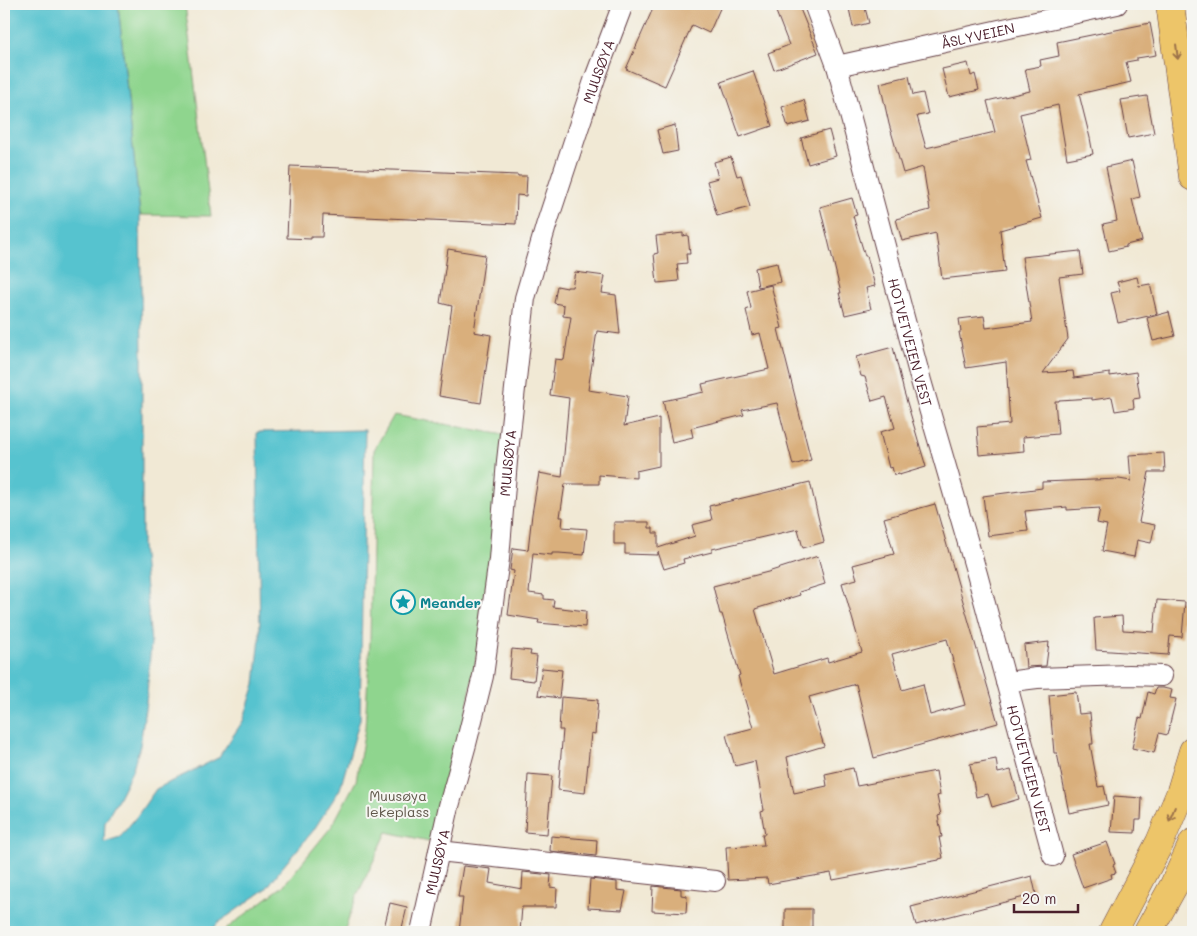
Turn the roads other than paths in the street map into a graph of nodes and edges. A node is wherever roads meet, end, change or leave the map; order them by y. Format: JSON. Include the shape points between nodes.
{"nodes":[{"id":1,"x":623,"y":4,"type":"edge"},
{"id":2,"x":814,"y":4,"type":"edge"},
{"id":3,"x":1118,"y":4,"type":"edge"},
{"id":4,"x":1170,"y":4,"type":"edge"},
{"id":5,"x":838,"y":66,"type":"junction"},
{"id":6,"x":1193,"y":177,"type":"edge"},
{"id":7,"x":1162,"y":676,"type":"dead end"},
{"id":8,"x":1006,"y":682,"type":"junction"},
{"id":9,"x":1193,"y":751,"type":"edge"},
{"id":10,"x":1193,"y":843,"type":"edge"},
{"id":11,"x":439,"y":851,"type":"junction"},
{"id":12,"x":1053,"y":856,"type":"dead end"},
{"id":13,"x":715,"y":881,"type":"dead end"},
{"id":14,"x":421,"y":932,"type":"edge"},
{"id":15,"x":1112,"y":932,"type":"edge"},
{"id":16,"x":1148,"y":932,"type":"edge"}],
"edges":[{"from":1,"to":11,"type":"street","name":"MUUSØYA","via":[[579,125],[526,298],[499,559],[483,676]]},
{"from":2,"to":5,"type":"street","name":"HOTVETVEIEN VEST"},
{"from":3,"to":5,"type":"street","name":"ÅSLYVEIEN"},
{"from":4,"to":6,"type":"main road","one_way":true},
{"from":5,"to":8,"type":"street","name":"HOTVETVEIEN VEST","via":[[921,381]]},
{"from":7,"to":8,"type":"street"},
{"from":8,"to":12,"type":"street","name":"HOTVETVEIEN VEST"},
{"from":9,"to":15,"type":"main road","one_way":true,"via":[[1160,842]]},
{"from":10,"to":16,"type":"main road"},
{"from":11,"to":13,"type":"street"},
{"from":11,"to":14,"type":"street","name":"MUUSØYA"}]}
